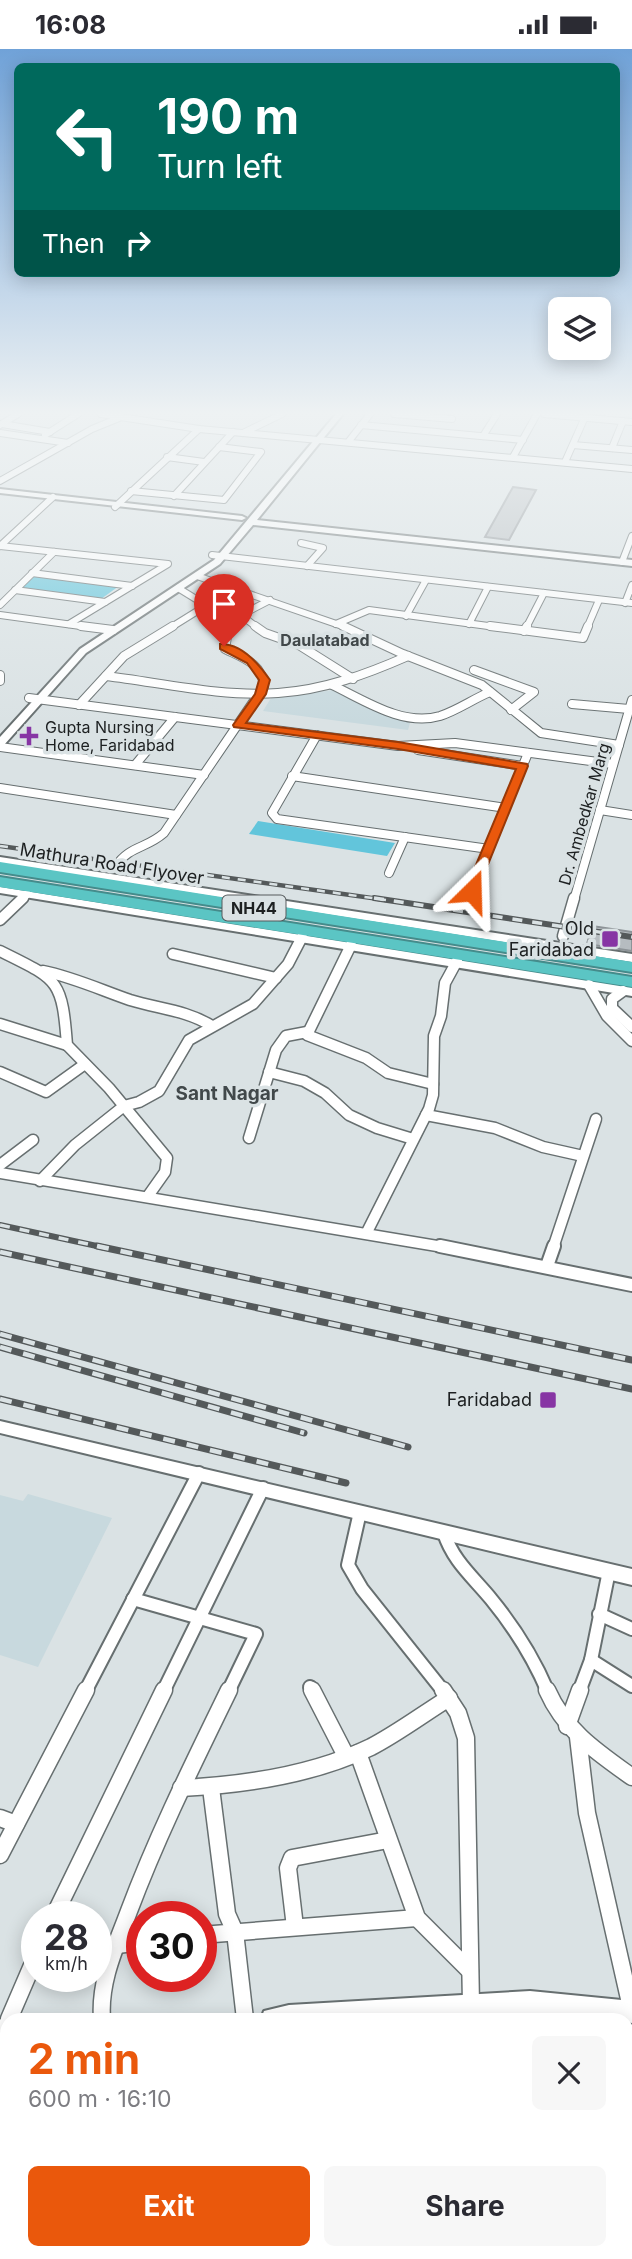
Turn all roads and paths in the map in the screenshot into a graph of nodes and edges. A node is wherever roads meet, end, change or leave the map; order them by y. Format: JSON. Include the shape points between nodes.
{"nodes":[{"id":1,"x":31,"y":517,"type":"edge"},
{"id":2,"x":218,"y":517,"type":"edge"},
{"id":3,"x":219,"y":517,"type":"edge"},
{"id":4,"x":249,"y":517,"type":"edge"},
{"id":5,"x":249,"y":517,"type":"edge"},
{"id":6,"x":247,"y":520,"type":"junction"},
{"id":7,"x":232,"y":533,"type":"junction"},
{"id":8,"x":632,"y":536,"type":"edge"},
{"id":9,"x":301,"y":544,"type":"dead end"},
{"id":10,"x":0,"y":546,"type":"edge"},
{"id":11,"x":54,"y":552,"type":"junction"},
{"id":12,"x":217,"y":555,"type":"junction"},
{"id":13,"x":627,"y":561,"type":"edge"},
{"id":14,"x":307,"y":566,"type":"junction"},
{"id":15,"x":32,"y":573,"type":"junction"},
{"id":16,"x":197,"y":576,"type":"junction"},
{"id":17,"x":426,"y":580,"type":"junction"},
{"id":18,"x":632,"y":585,"type":"edge"},
{"id":19,"x":132,"y":586,"type":"junction"},
{"id":20,"x":488,"y":587,"type":"junction"},
{"id":21,"x":178,"y":588,"type":"junction"},
{"id":22,"x":15,"y":590,"type":"junction"},
{"id":23,"x":544,"y":593,"type":"junction"},
{"id":24,"x":270,"y":600,"type":"junction"},
{"id":25,"x":599,"y":600,"type":"junction"},
{"id":26,"x":105,"y":602,"type":"junction"},
{"id":27,"x":628,"y":603,"type":"edge"},
{"id":28,"x":0,"y":605,"type":"edge"},
{"id":29,"x":207,"y":605,"type":"junction"},
{"id":30,"x":0,"y":615,"type":"edge"},
{"id":31,"x":406,"y":617,"type":"junction"},
{"id":32,"x":69,"y":624,"type":"junction"},
{"id":33,"x":336,"y":624,"type":"junction"},
{"id":34,"x":469,"y":624,"type":"junction"},
{"id":35,"x":109,"y":629,"type":"junction"},
{"id":36,"x":524,"y":631,"type":"junction"},
{"id":37,"x":408,"y":656,"type":"junction"},
{"id":38,"x":474,"y":670,"type":"dead end"},
{"id":39,"x":0,"y":675,"type":"edge"},
{"id":40,"x":106,"y":676,"type":"junction"},
{"id":41,"x":352,"y":678,"type":"junction"},
{"id":42,"x":0,"y":681,"type":"edge"},
{"id":43,"x":332,"y":685,"type":"junction"},
{"id":44,"x":490,"y":692,"type":"junction"},
{"id":45,"x":261,"y":694,"type":"junction"},
{"id":46,"x":34,"y":699,"type":"junction"},
{"id":47,"x":632,"y":700,"type":"edge"},
{"id":48,"x":572,"y":704,"type":"dead end"},
{"id":49,"x":79,"y":705,"type":"junction"},
{"id":50,"x":629,"y":709,"type":"junction"},
{"id":51,"x":511,"y":710,"type":"junction"},
{"id":52,"x":175,"y":717,"type":"junction"},
{"id":53,"x":239,"y":725,"type":"junction"},
{"id":54,"x":628,"y":725,"type":"edge"},
{"id":55,"x":0,"y":730,"type":"edge"},
{"id":56,"x":317,"y":735,"type":"junction"},
{"id":57,"x":0,"y":745,"type":"edge"},
{"id":58,"x":619,"y":745,"type":"junction"},
{"id":59,"x":398,"y":746,"type":"junction"},
{"id":60,"x":528,"y":753,"type":"junction"},
{"id":61,"x":613,"y":764,"type":"junction"},
{"id":62,"x":135,"y":765,"type":"junction"},
{"id":63,"x":523,"y":766,"type":"junction"},
{"id":64,"x":204,"y":775,"type":"junction"},
{"id":65,"x":292,"y":776,"type":"junction"},
{"id":66,"x":0,"y":788,"type":"edge"},
{"id":67,"x":506,"y":808,"type":"junction"},
{"id":68,"x":600,"y":810,"type":"junction"},
{"id":69,"x":176,"y":815,"type":"junction"},
{"id":70,"x":632,"y":815,"type":"edge"},
{"id":71,"x":405,"y":837,"type":"junction"},
{"id":72,"x":489,"y":849,"type":"junction"},
{"id":73,"x":0,"y":860,"type":"edge"},
{"id":74,"x":0,"y":867,"type":"edge"},
{"id":75,"x":115,"y":867,"type":"dead end"},
{"id":76,"x":389,"y":873,"type":"dead end"},
{"id":77,"x":0,"y":882,"type":"edge"},
{"id":78,"x":0,"y":890,"type":"edge"},
{"id":79,"x":472,"y":891,"type":"dead end"},
{"id":80,"x":27,"y":894,"type":"junction"},
{"id":81,"x":0,"y":920,"type":"edge"},
{"id":82,"x":564,"y":936,"type":"dead end"},
{"id":83,"x":302,"y":937,"type":"junction"},
{"id":84,"x":351,"y":945,"type":"junction"},
{"id":85,"x":0,"y":951,"type":"edge"},
{"id":86,"x":173,"y":954,"type":"dead end"},
{"id":87,"x":505,"y":955,"type":"junction"},
{"id":88,"x":632,"y":958,"type":"edge"},
{"id":89,"x":457,"y":961,"type":"junction"},
{"id":90,"x":632,"y":967,"type":"edge"},
{"id":91,"x":40,"y":970,"type":"junction"},
{"id":92,"x":517,"y":972,"type":"junction"},
{"id":93,"x":276,"y":978,"type":"junction"},
{"id":94,"x":609,"y":978,"type":"junction"},
{"id":95,"x":589,"y":985,"type":"junction"},
{"id":96,"x":629,"y":988,"type":"edge"},
{"id":97,"x":0,"y":1024,"type":"edge"},
{"id":98,"x":212,"y":1026,"type":"junction"},
{"id":99,"x":632,"y":1027,"type":"edge"},
{"id":100,"x":307,"y":1032,"type":"junction"},
{"id":101,"x":632,"y":1041,"type":"edge"},
{"id":102,"x":67,"y":1045,"type":"junction"},
{"id":103,"x":85,"y":1064,"type":"junction"},
{"id":104,"x":0,"y":1072,"type":"edge"},
{"id":105,"x":269,"y":1072,"type":"junction"},
{"id":106,"x":433,"y":1084,"type":"junction"},
{"id":107,"x":124,"y":1106,"type":"junction"},
{"id":108,"x":426,"y":1115,"type":"junction"},
{"id":109,"x":596,"y":1119,"type":"dead end"},
{"id":110,"x":249,"y":1138,"type":"dead end"},
{"id":111,"x":413,"y":1139,"type":"junction"},
{"id":112,"x":33,"y":1140,"type":"dead end"},
{"id":113,"x":583,"y":1156,"type":"junction"},
{"id":114,"x":0,"y":1165,"type":"edge"},
{"id":115,"x":0,"y":1173,"type":"edge"},
{"id":116,"x":40,"y":1181,"type":"junction"},
{"id":117,"x":148,"y":1196,"type":"junction"},
{"id":118,"x":367,"y":1232,"type":"junction"},
{"id":119,"x":547,"y":1266,"type":"junction"},
{"id":120,"x":632,"y":1285,"type":"edge"},
{"id":121,"x":0,"y":1427,"type":"edge"},
{"id":122,"x":199,"y":1472,"type":"junction"},
{"id":123,"x":263,"y":1488,"type":"junction"},
{"id":124,"x":360,"y":1512,"type":"junction"},
{"id":125,"x":444,"y":1533,"type":"junction"},
{"id":126,"x":609,"y":1571,"type":"junction"},
{"id":127,"x":632,"y":1577,"type":"edge"},
{"id":128,"x":133,"y":1599,"type":"junction"},
{"id":129,"x":599,"y":1614,"type":"junction"},
{"id":130,"x":201,"y":1618,"type":"junction"},
{"id":131,"x":632,"y":1629,"type":"edge"},
{"id":132,"x":591,"y":1660,"type":"junction"},
{"id":133,"x":632,"y":1686,"type":"edge"},
{"id":134,"x":310,"y":1688,"type":"dead end"},
{"id":135,"x":449,"y":1698,"type":"junction"},
{"id":136,"x":572,"y":1731,"type":"junction"},
{"id":137,"x":352,"y":1754,"type":"junction"},
{"id":138,"x":632,"y":1777,"type":"edge"},
{"id":139,"x":181,"y":1788,"type":"junction"},
{"id":140,"x":211,"y":1788,"type":"junction"},
{"id":141,"x":0,"y":1818,"type":"edge"},
{"id":142,"x":16,"y":1824,"type":"junction"},
{"id":143,"x":388,"y":1840,"type":"junction"},
{"id":144,"x":0,"y":1855,"type":"edge"},
{"id":145,"x":61,"y":1901,"type":"edge"},
{"id":146,"x":417,"y":1918,"type":"junction"},
{"id":147,"x":295,"y":1927,"type":"junction"},
{"id":148,"x":235,"y":1933,"type":"junction"},
{"id":149,"x":217,"y":1934,"type":"edge"},
{"id":150,"x":126,"y":1944,"type":"edge"},
{"id":151,"x":117,"y":1945,"type":"junction"},
{"id":152,"x":470,"y":1971,"type":"junction"},
{"id":153,"x":21,"y":1991,"type":"edge"},
{"id":154,"x":471,"y":2004,"type":"junction"},
{"id":155,"x":565,"y":2006,"type":"junction"},
{"id":156,"x":632,"y":2012,"type":"edge"},
{"id":157,"x":12,"y":2013,"type":"edge"},
{"id":158,"x":102,"y":2013,"type":"edge"},
{"id":159,"x":244,"y":2013,"type":"edge"},
{"id":160,"x":322,"y":2013,"type":"edge"},
{"id":161,"x":540,"y":2013,"type":"edge"}],
"edges":[{"from":1,"to":10,"type":"street"},
{"from":2,"to":7,"type":"street"},
{"from":3,"to":6,"type":"street"},
{"from":4,"to":6,"type":"street"},
{"from":5,"to":6,"type":"street"},
{"from":6,"to":7,"type":"street"},
{"from":6,"to":12,"type":"street"},
{"from":6,"to":13,"type":"street"},
{"from":7,"to":12,"type":"street"},
{"from":8,"to":13,"type":"street"},
{"from":9,"to":14,"type":"street","via":[[323,548]]},
{"from":10,"to":11,"type":"street"},
{"from":11,"to":15,"type":"street"},
{"from":11,"to":19,"type":"street","via":[[167,564]]},
{"from":12,"to":14,"type":"street"},
{"from":12,"to":16,"type":"street"},
{"from":12,"to":35,"type":"street"},
{"from":14,"to":17,"type":"street"},
{"from":15,"to":19,"type":"street"},
{"from":15,"to":22,"type":"street"},
{"from":16,"to":21,"type":"street"},
{"from":16,"to":24,"type":"street"},
{"from":17,"to":20,"type":"street"},
{"from":17,"to":31,"type":"street"},
{"from":18,"to":27,"type":"street"},
{"from":19,"to":26,"type":"street"},
{"from":20,"to":23,"type":"street"},
{"from":20,"to":34,"type":"street"},
{"from":21,"to":29,"type":"street"},
{"from":21,"to":35,"type":"street"},
{"from":22,"to":26,"type":"street"},
{"from":22,"to":28,"type":"street"},
{"from":23,"to":25,"type":"street"},
{"from":23,"to":36,"type":"street"},
{"from":24,"to":33,"type":"street"},
{"from":24,"to":41,"type":"street","via":[[247,612],[246,619]]},
{"from":25,"to":27,"type":"street"},
{"from":25,"to":36,"type":"street","via":[[583,638]]},
{"from":26,"to":32,"type":"street"},
{"from":29,"to":40,"type":"street","via":[[124,656]]},
{"from":29,"to":45,"type":"street","via":[[217,627],[228,637],[225,649],[251,661],[262,673]]},
{"from":30,"to":32,"type":"street"},
{"from":31,"to":33,"type":"street","via":[[367,610]]},
{"from":31,"to":34,"type":"street"},
{"from":32,"to":35,"type":"street"},
{"from":33,"to":37,"type":"street"},
{"from":34,"to":36,"type":"street"},
{"from":35,"to":46,"type":"street"},
{"from":37,"to":41,"type":"street"},
{"from":37,"to":44,"type":"street","via":[[472,680]]},
{"from":38,"to":51,"type":"street","via":[[534,692]]},
{"from":39,"to":42,"type":"street"},
{"from":40,"to":45,"type":"street"},
{"from":40,"to":49,"type":"street"},
{"from":41,"to":43,"type":"street"},
{"from":43,"to":44,"type":"street","via":[[416,718],[436,717]]},
{"from":43,"to":45,"type":"street"},
{"from":44,"to":51,"type":"street"},
{"from":45,"to":53,"type":"street"},
{"from":46,"to":49,"type":"street"},
{"from":46,"to":55,"type":"street"},
{"from":46,"to":57,"type":"street"},
{"from":47,"to":50,"type":"street","name":"Dr. Ambedkar Marg"},
{"from":48,"to":50,"type":"street"},
{"from":49,"to":52,"type":"street"},
{"from":50,"to":54,"type":"street","name":"Dr. Ambedkar Marg"},
{"from":51,"to":58,"type":"street","via":[[541,733]]},
{"from":52,"to":53,"type":"street"},
{"from":52,"to":62,"type":"street"},
{"from":53,"to":56,"type":"street"},
{"from":53,"to":64,"type":"street"},
{"from":54,"to":58,"type":"street","name":"Dr. Ambedkar Marg"},
{"from":56,"to":59,"type":"street"},
{"from":56,"to":65,"type":"street"},
{"from":57,"to":62,"type":"street"},
{"from":58,"to":61,"type":"street","name":"Dr. Ambedkar Marg"},
{"from":59,"to":60,"type":"street","via":[[455,743]]},
{"from":59,"to":63,"type":"street"},
{"from":60,"to":61,"type":"street"},
{"from":60,"to":63,"type":"street"},
{"from":61,"to":68,"type":"street","name":"Dr. Ambedkar Marg"},
{"from":62,"to":64,"type":"street"},
{"from":63,"to":67,"type":"street"},
{"from":64,"to":69,"type":"street"},
{"from":65,"to":67,"type":"street"},
{"from":65,"to":71,"type":"street","via":[[272,813],[277,819]]},
{"from":66,"to":69,"type":"street"},
{"from":67,"to":72,"type":"street"},
{"from":68,"to":70,"type":"street"},
{"from":68,"to":82,"type":"street","name":"Dr. Ambedkar Marg"},
{"from":69,"to":75,"type":"street","via":[[159,839],[129,849]]},
{"from":71,"to":72,"type":"street"},
{"from":71,"to":76,"type":"street"},
{"from":72,"to":79,"type":"street"},
{"from":73,"to":88,"type":"street"},
{"from":74,"to":87,"type":"highway","name":"Mathura Road Flyover","number":"NH44"},
{"from":77,"to":87,"type":"highway","name":"Mathura Road Flyover","number":"NH44"},
{"from":78,"to":80,"type":"street"},
{"from":80,"to":81,"type":"street"},
{"from":80,"to":83,"type":"street"},
{"from":83,"to":84,"type":"street"},
{"from":83,"to":93,"type":"street"},
{"from":84,"to":89,"type":"street"},
{"from":84,"to":100,"type":"street"},
{"from":85,"to":91,"type":"street"},
{"from":86,"to":93,"type":"street"},
{"from":87,"to":90,"type":"highway","name":"Mathura Road Flyover","number":"NH44"},
{"from":87,"to":94,"type":"highway","name":"Mathura Road Flyover","number":"NH44"},
{"from":89,"to":92,"type":"street"},
{"from":89,"to":106,"type":"street","via":[[445,983],[434,1036]]},
{"from":91,"to":98,"type":"street","via":[[146,1004],[186,1010]]},
{"from":91,"to":102,"type":"street","via":[[64,1002]]},
{"from":92,"to":94,"type":"highway"},
{"from":92,"to":95,"type":"street"},
{"from":93,"to":98,"type":"street","via":[[253,1005]]},
{"from":94,"to":96,"type":"highway","number":"NH44"},
{"from":95,"to":96,"type":"street"},
{"from":95,"to":101,"type":"street","via":[[609,1021]]},
{"from":96,"to":99,"type":"street","via":[[611,999],[612,1009]]},
{"from":97,"to":102,"type":"street"},
{"from":98,"to":107,"type":"street","via":[[189,1040],[159,1091]]},
{"from":100,"to":105,"type":"street","via":[[282,1040]]},
{"from":100,"to":106,"type":"street","via":[[309,1037],[366,1058],[387,1073]]},
{"from":102,"to":103,"type":"street"},
{"from":103,"to":104,"type":"street","via":[[46,1091]]},
{"from":103,"to":107,"type":"street"},
{"from":105,"to":110,"type":"street"},
{"from":105,"to":111,"type":"street","via":[[304,1081],[349,1115]]},
{"from":106,"to":108,"type":"street"},
{"from":107,"to":116,"type":"street","via":[[75,1145]]},
{"from":107,"to":117,"type":"street","via":[[167,1158],[165,1172]]},
{"from":108,"to":111,"type":"street"},
{"from":108,"to":113,"type":"street","via":[[495,1128],[543,1147]]},
{"from":109,"to":113,"type":"street"},
{"from":111,"to":118,"type":"street"},
{"from":112,"to":114,"type":"street"},
{"from":113,"to":119,"type":"street"},
{"from":115,"to":116,"type":"street"},
{"from":116,"to":117,"type":"street"},
{"from":117,"to":118,"type":"street"},
{"from":118,"to":119,"type":"street"},
{"from":119,"to":120,"type":"street"},
{"from":121,"to":122,"type":"street"},
{"from":122,"to":123,"type":"street"},
{"from":122,"to":128,"type":"street"},
{"from":123,"to":124,"type":"street"},
{"from":123,"to":130,"type":"street"},
{"from":124,"to":125,"type":"street"},
{"from":124,"to":135,"type":"street","via":[[348,1565]]},
{"from":125,"to":126,"type":"street"},
{"from":125,"to":136,"type":"street","via":[[456,1561],[520,1639],[556,1713]]},
{"from":126,"to":127,"type":"street"},
{"from":126,"to":129,"type":"street"},
{"from":128,"to":130,"type":"street"},
{"from":128,"to":142,"type":"street"},
{"from":129,"to":131,"type":"street"},
{"from":129,"to":132,"type":"street"},
{"from":130,"to":139,"type":"street","via":[[256,1634]]},
{"from":130,"to":145,"type":"street"},
{"from":132,"to":133,"type":"street"},
{"from":132,"to":136,"type":"street"},
{"from":134,"to":137,"type":"street"},
{"from":135,"to":137,"type":"street"},
{"from":135,"to":152,"type":"street","via":[[466,1738]]},
{"from":136,"to":138,"type":"street"},
{"from":136,"to":156,"type":"street"},
{"from":137,"to":140,"type":"street"},
{"from":137,"to":143,"type":"street"},
{"from":139,"to":140,"type":"street"},
{"from":139,"to":151,"type":"street","via":[[158,1835]]},
{"from":140,"to":148,"type":"street","via":[[228,1913]]},
{"from":141,"to":142,"type":"street"},
{"from":142,"to":144,"type":"street"},
{"from":143,"to":146,"type":"street"},
{"from":143,"to":147,"type":"street","via":[[292,1858],[288,1868]]},
{"from":146,"to":147,"type":"street"},
{"from":146,"to":152,"type":"street"},
{"from":147,"to":148,"type":"street"},
{"from":148,"to":149,"type":"street"},
{"from":148,"to":159,"type":"street"},
{"from":150,"to":151,"type":"street"},
{"from":151,"to":158,"type":"street","via":[[103,1985]]},
{"from":152,"to":154,"type":"street"},
{"from":153,"to":157,"type":"street"},
{"from":154,"to":155,"type":"street"},
{"from":154,"to":160,"type":"street"},
{"from":155,"to":156,"type":"street"},
{"from":155,"to":161,"type":"street"}]}
